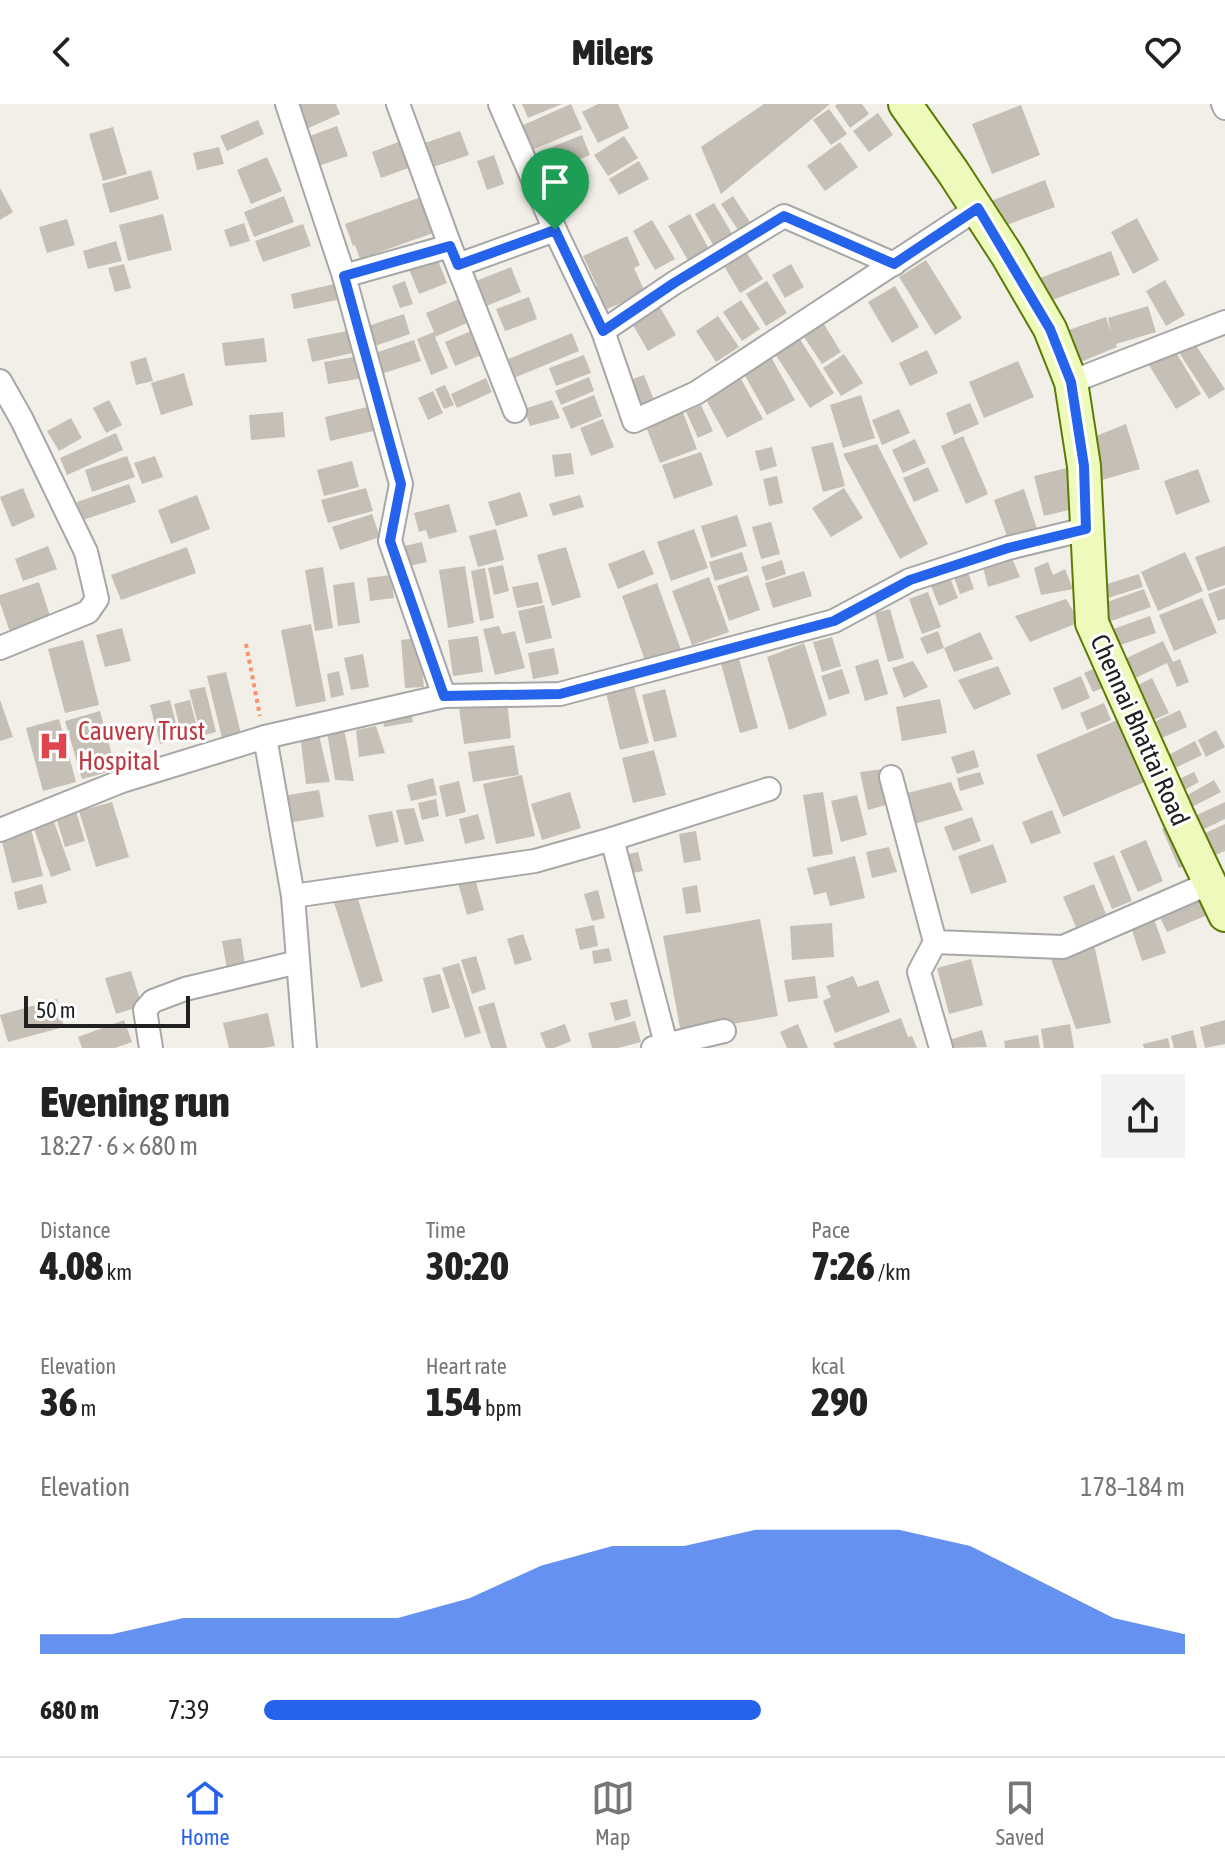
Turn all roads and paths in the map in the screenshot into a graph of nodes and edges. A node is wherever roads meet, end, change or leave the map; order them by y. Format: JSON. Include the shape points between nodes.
{"nodes":[{"id":1,"x":287,"y":104,"type":"edge"},
{"id":2,"x":398,"y":104,"type":"edge"},
{"id":3,"x":500,"y":104,"type":"edge"},
{"id":4,"x":905,"y":104,"type":"edge"},
{"id":5,"x":978,"y":208,"type":"junction"},
{"id":6,"x":555,"y":230,"type":"junction"},
{"id":7,"x":454,"y":255,"type":"junction"},
{"id":8,"x":894,"y":264,"type":"junction"},
{"id":9,"x":344,"y":276,"type":"junction"},
{"id":10,"x":1225,"y":322,"type":"edge"},
{"id":11,"x":603,"y":331,"type":"junction"},
{"id":12,"x":0,"y":381,"type":"edge"},
{"id":13,"x":1071,"y":382,"type":"junction"},
{"id":14,"x":515,"y":411,"type":"dead end"},
{"id":15,"x":1086,"y":529,"type":"junction"},
{"id":16,"x":246,"y":644,"type":"dead end"},
{"id":17,"x":0,"y":648,"type":"edge"},
{"id":18,"x":444,"y":696,"type":"junction"},
{"id":19,"x":265,"y":737,"type":"junction"},
{"id":20,"x":891,"y":777,"type":"dead end"},
{"id":21,"x":769,"y":789,"type":"dead end"},
{"id":22,"x":0,"y":830,"type":"edge"},
{"id":23,"x":612,"y":839,"type":"junction"},
{"id":24,"x":1210,"y":883,"type":"junction"},
{"id":25,"x":293,"y":896,"type":"junction"},
{"id":26,"x":1225,"y":915,"type":"edge"},
{"id":27,"x":935,"y":942,"type":"junction"},
{"id":28,"x":298,"y":962,"type":"junction"},
{"id":29,"x":724,"y":1031,"type":"dead end"},
{"id":30,"x":659,"y":1046,"type":"edge"},
{"id":31,"x":151,"y":1048,"type":"edge"},
{"id":32,"x":305,"y":1048,"type":"edge"},
{"id":33,"x":941,"y":1048,"type":"edge"}],
"edges":[{"from":1,"to":9,"type":"street"},
{"from":2,"to":7,"type":"street"},
{"from":3,"to":6,"type":"street"},
{"from":4,"to":5,"type":"street","name":"Chennai Bhattai Road"},
{"from":5,"to":8,"type":"street"},
{"from":5,"to":13,"type":"street","name":"Chennai Bhattai Road","via":[[1050,329]]},
{"from":6,"to":7,"type":"street"},
{"from":6,"to":11,"type":"street"},
{"from":7,"to":9,"type":"street"},
{"from":7,"to":14,"type":"street"},
{"from":8,"to":11,"type":"street","via":[[784,216]]},
{"from":8,"to":11,"type":"street","via":[[696,393],[634,421]]},
{"from":9,"to":18,"type":"street","via":[[401,484],[390,541]]},
{"from":10,"to":13,"type":"street"},
{"from":12,"to":17,"type":"street","via":[[86,552],[97,599],[88,612]]},
{"from":13,"to":15,"type":"street","name":"Chennai Bhattai Road","via":[[1084,466]]},
{"from":15,"to":18,"type":"street","via":[[910,580],[834,621],[560,694]]},
{"from":15,"to":24,"type":"street","name":"Chennai Bhattai Road","via":[[1092,623]]},
{"from":16,"to":19,"type":"path"},
{"from":18,"to":19,"type":"street"},
{"from":19,"to":22,"type":"street","via":[[122,781]]},
{"from":19,"to":25,"type":"street"},
{"from":20,"to":27,"type":"street"},
{"from":21,"to":23,"type":"street"},
{"from":23,"to":25,"type":"street","via":[[535,861]]},
{"from":23,"to":30,"type":"street"},
{"from":24,"to":26,"type":"street","name":"Chennai Bhattai Road"},
{"from":24,"to":27,"type":"street","via":[[1063,947]]},
{"from":25,"to":28,"type":"street"},
{"from":27,"to":33,"type":"street","via":[[919,972]]},
{"from":28,"to":31,"type":"street","via":[[153,1001],[145,1010]]},
{"from":28,"to":32,"type":"street"},
{"from":29,"to":30,"type":"street"}]}
